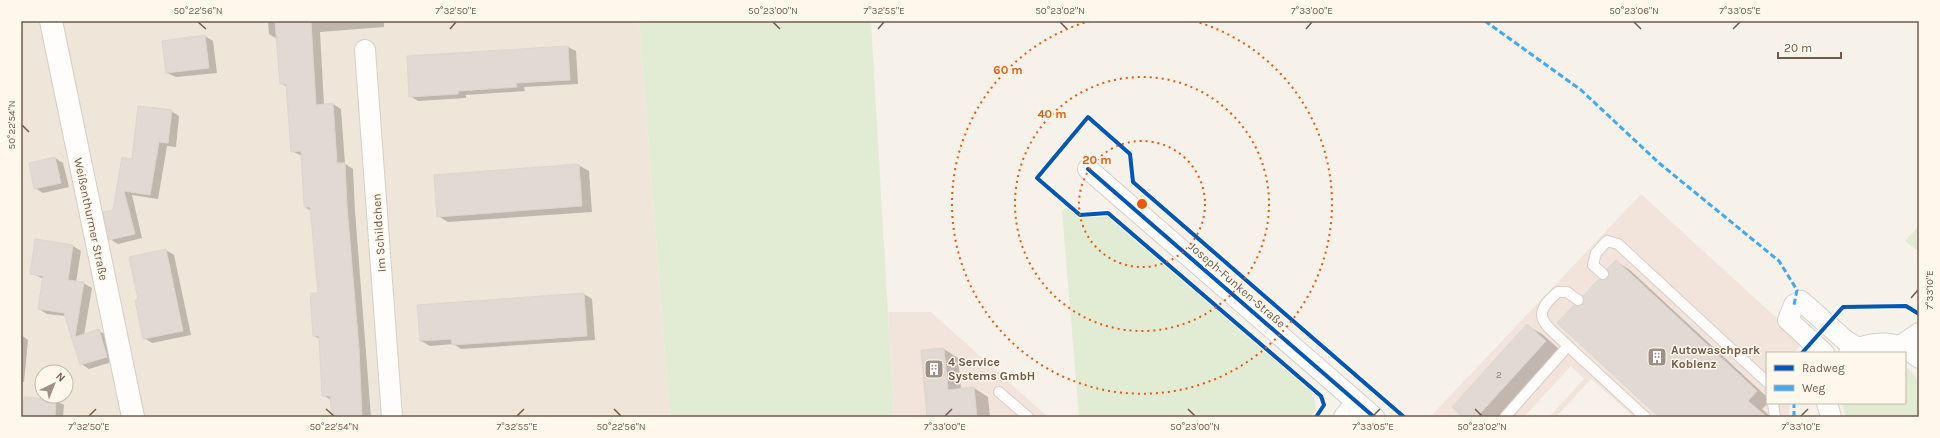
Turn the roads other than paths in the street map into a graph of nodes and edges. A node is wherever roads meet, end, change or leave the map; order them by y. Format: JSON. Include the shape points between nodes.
{"nodes":[{"id":1,"x":51,"y":21,"type":"edge"},
{"id":2,"x":365,"y":50,"type":"dead end"},
{"id":3,"x":1088,"y":169,"type":"dead end"},
{"id":4,"x":1603,"y":274,"type":"dead end"},
{"id":5,"x":1578,"y":300,"type":"dead end"},
{"id":6,"x":1919,"y":333,"type":"edge"},
{"id":7,"x":1568,"y":346,"type":"junction"},
{"id":8,"x":1900,"y":346,"type":"junction"},
{"id":9,"x":1854,"y":350,"type":"edge"},
{"id":10,"x":1823,"y":352,"type":"edge"},
{"id":11,"x":1919,"y":358,"type":"edge"},
{"id":12,"x":1766,"y":381,"type":"edge"},
{"id":13,"x":1000,"y":392,"type":"dead end"},
{"id":14,"x":1356,"y":402,"type":"junction"},
{"id":15,"x":1774,"y":404,"type":"edge"},
{"id":16,"x":133,"y":417,"type":"edge"},
{"id":17,"x":392,"y":417,"type":"edge"},
{"id":18,"x":1028,"y":417,"type":"edge"},
{"id":19,"x":1344,"y":417,"type":"edge"},
{"id":20,"x":1374,"y":417,"type":"edge"},
{"id":21,"x":1506,"y":417,"type":"edge"},
{"id":22,"x":1645,"y":417,"type":"edge"},
{"id":23,"x":1775,"y":417,"type":"edge"}],
"edges":[{"from":1,"to":16,"type":"main road","name":"Weißenthurmer Straße"},
{"from":2,"to":17,"type":"street","name":"Im Schildchen"},
{"from":3,"to":14,"type":"street","name":"Joseph-Funken-Straße"},
{"from":4,"to":12,"type":"lane","via":[[1593,265],[1596,253],[1607,241],[1618,244]]},
{"from":5,"to":7,"type":"lane","via":[[1567,292],[1558,292],[1541,313],[1544,323]]},
{"from":6,"to":8,"type":"street"},
{"from":7,"to":21,"type":"lane"},
{"from":7,"to":22,"type":"lane"},
{"from":8,"to":9,"type":"street","via":[[1872,343]]},
{"from":8,"to":11,"type":"street"},
{"from":9,"to":10,"type":"street","via":[[1801,301],[1794,305],[1788,320]]},
{"from":13,"to":18,"type":"lane"},
{"from":14,"to":19,"type":"street"},
{"from":14,"to":20,"type":"street","name":"Joseph-Funken-Straße"},
{"from":15,"to":23,"type":"lane"}]}
